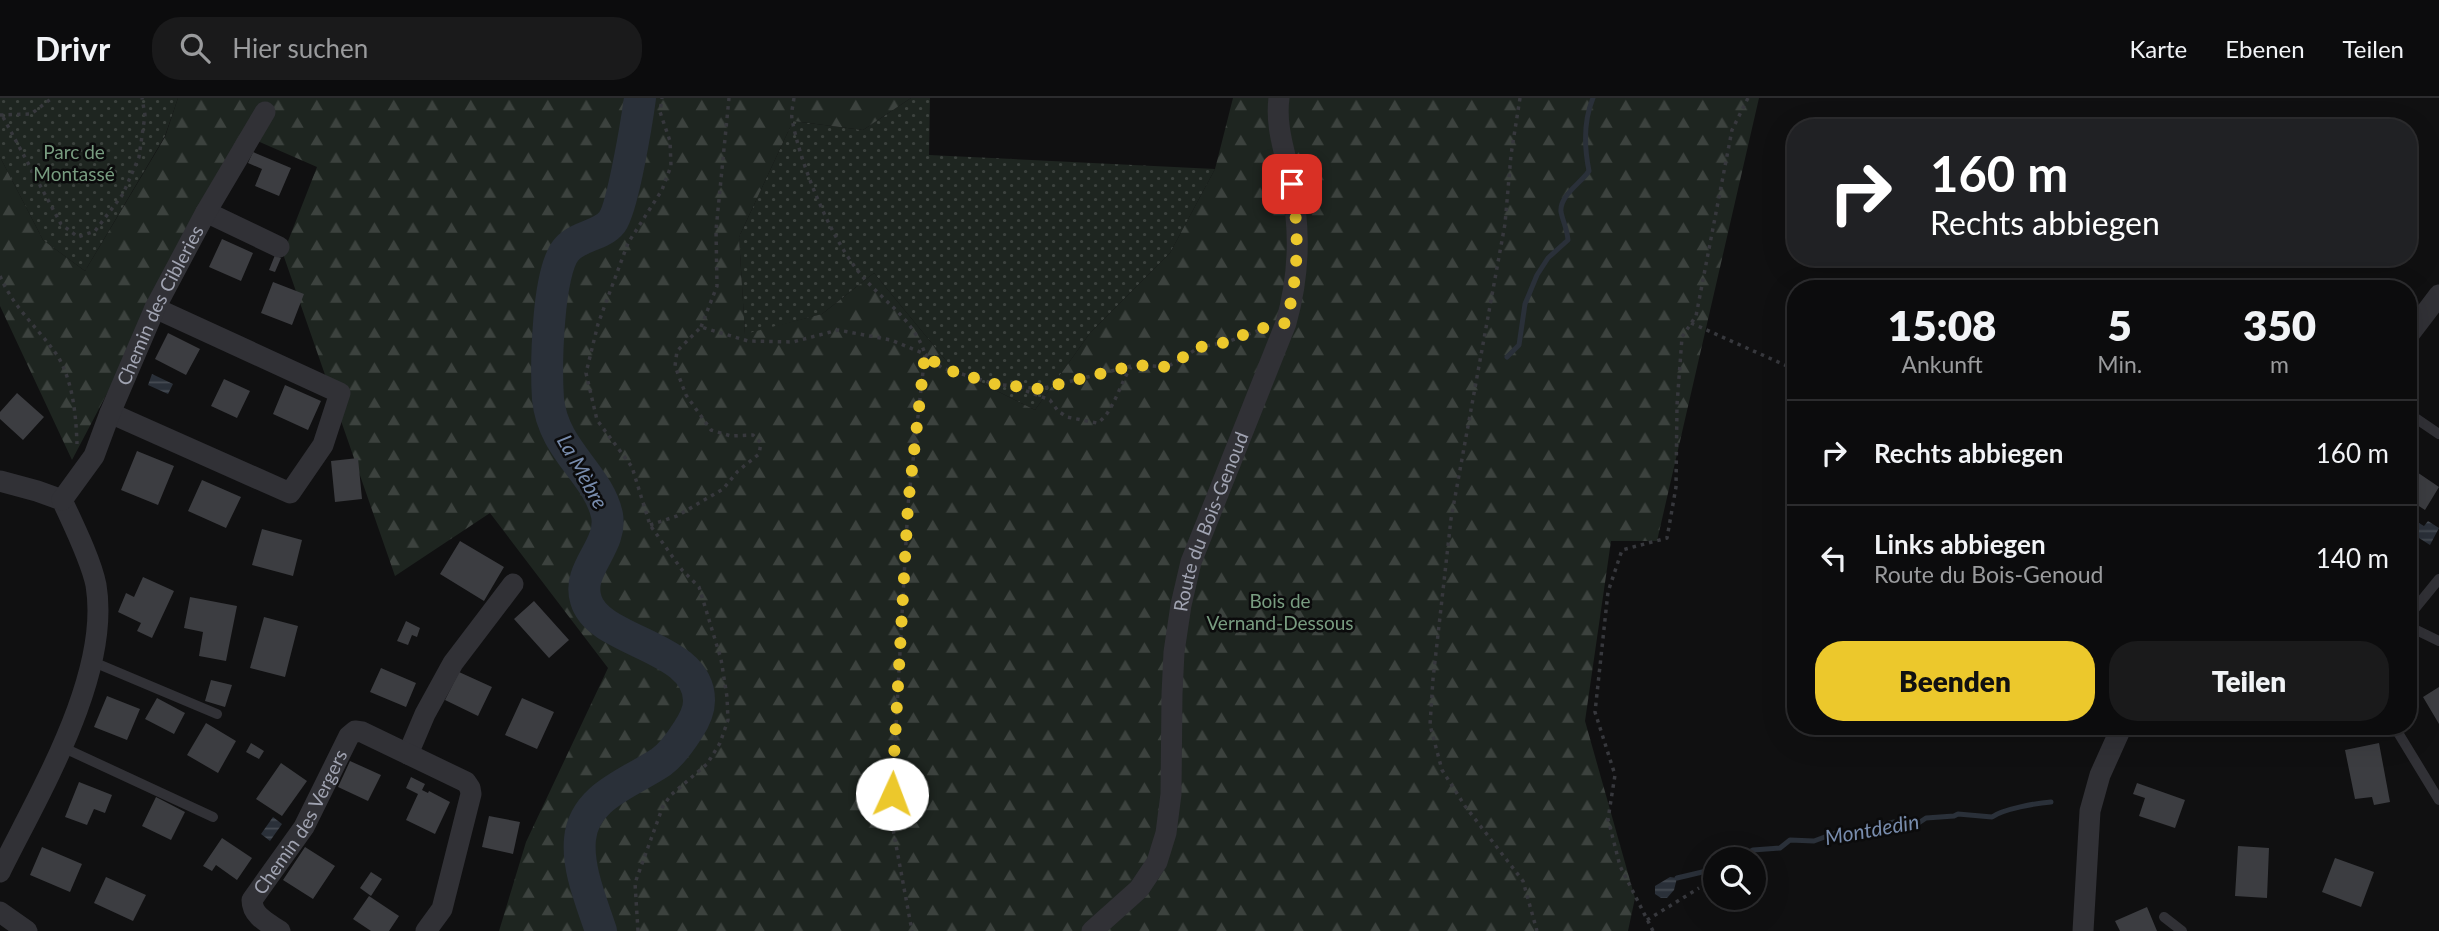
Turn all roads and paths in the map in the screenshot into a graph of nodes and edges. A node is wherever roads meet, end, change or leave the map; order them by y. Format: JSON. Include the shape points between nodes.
{"nodes":[{"id":1,"x":52,"y":98,"type":"edge"},
{"id":2,"x":142,"y":98,"type":"edge"},
{"id":3,"x":663,"y":98,"type":"edge"},
{"id":4,"x":729,"y":98,"type":"edge"},
{"id":5,"x":794,"y":98,"type":"edge"},
{"id":6,"x":1279,"y":98,"type":"edge"},
{"id":7,"x":1520,"y":98,"type":"edge"},
{"id":8,"x":1748,"y":98,"type":"edge"},
{"id":9,"x":265,"y":112,"type":"dead end"},
{"id":10,"x":2,"y":116,"type":"edge"},
{"id":11,"x":206,"y":212,"type":"junction"},
{"id":12,"x":279,"y":247,"type":"dead end"},
{"id":13,"x":0,"y":276,"type":"edge"},
{"id":14,"x":2439,"y":295,"type":"edge"},
{"id":15,"x":155,"y":308,"type":"junction"},
{"id":16,"x":1286,"y":323,"type":"junction"},
{"id":17,"x":1691,"y":323,"type":"junction"},
{"id":18,"x":2417,"y":324,"type":"edge"},
{"id":19,"x":701,"y":327,"type":"junction"},
{"id":20,"x":925,"y":354,"type":"junction"},
{"id":21,"x":1132,"y":366,"type":"junction"},
{"id":22,"x":1787,"y":366,"type":"edge"},
{"id":23,"x":1014,"y":386,"type":"junction"},
{"id":24,"x":110,"y":413,"type":"junction"},
{"id":25,"x":2417,"y":419,"type":"edge"},
{"id":26,"x":2439,"y":434,"type":"edge"},
{"id":27,"x":79,"y":477,"type":"junction"},
{"id":28,"x":0,"y":481,"type":"edge"},
{"id":29,"x":62,"y":500,"type":"junction"},
{"id":30,"x":650,"y":525,"type":"junction"},
{"id":31,"x":2439,"y":579,"type":"edge"},
{"id":32,"x":513,"y":584,"type":"dead end"},
{"id":33,"x":2417,"y":606,"type":"edge"},
{"id":34,"x":2417,"y":630,"type":"edge"},
{"id":35,"x":2439,"y":641,"type":"edge"},
{"id":36,"x":91,"y":662,"type":"junction"},
{"id":37,"x":216,"y":714,"type":"dead end"},
{"id":38,"x":2118,"y":735,"type":"edge"},
{"id":39,"x":2399,"y":735,"type":"edge"},
{"id":40,"x":62,"y":747,"type":"junction"},
{"id":41,"x":408,"y":754,"type":"junction"},
{"id":42,"x":2439,"y":800,"type":"edge"},
{"id":43,"x":212,"y":817,"type":"dead end"},
{"id":44,"x":0,"y":872,"type":"edge"},
{"id":45,"x":1699,"y":888,"type":"dead end"},
{"id":46,"x":0,"y":912,"type":"edge"},
{"id":47,"x":2164,"y":917,"type":"dead end"},
{"id":48,"x":1647,"y":920,"type":"junction"},
{"id":49,"x":27,"y":931,"type":"edge"},
{"id":50,"x":280,"y":931,"type":"edge"},
{"id":51,"x":426,"y":931,"type":"edge"},
{"id":52,"x":638,"y":931,"type":"edge"},
{"id":53,"x":912,"y":931,"type":"edge"},
{"id":54,"x":1092,"y":931,"type":"edge"},
{"id":55,"x":1537,"y":931,"type":"edge"},
{"id":56,"x":1653,"y":931,"type":"edge"},
{"id":57,"x":2083,"y":931,"type":"edge"},
{"id":58,"x":2182,"y":931,"type":"edge"}],
"edges":[{"from":1,"to":10,"type":"path","via":[[31,114]]},
{"from":2,"to":10,"type":"path","via":[[145,115],[139,157],[123,194],[95,231],[78,237],[61,224]]},
{"from":3,"to":30,"type":"path","via":[[660,112],[670,141],[671,166],[662,190],[628,243],[598,324],[586,373],[597,420],[632,467]]},
{"from":4,"to":19,"type":"path","via":[[716,230],[717,286]]},
{"from":5,"to":20,"type":"path","via":[[791,117],[808,176],[828,221],[855,268],[904,318]]},
{"from":6,"to":16,"type":"street","name":"Route du Bois-Genoud","via":[[1277,117],[1297,217],[1295,289]]},
{"from":7,"to":55,"type":"path","via":[[1505,224],[1451,519],[1430,725],[1442,770],[1522,881]]},
{"from":8,"to":17,"type":"path","via":[[1732,130]]},
{"from":9,"to":11,"type":"street","name":"Chemin des Cibleries"},
{"from":11,"to":12,"type":"street"},
{"from":11,"to":15,"type":"street","name":"Chemin des Cibleries"},
{"from":13,"to":27,"type":"path","via":[[8,295],[58,357],[71,390]]},
{"from":14,"to":18,"type":"street"},
{"from":15,"to":24,"type":"street","name":"Chemin des Cibleries"},
{"from":15,"to":24,"type":"street","via":[[340,393],[323,445],[290,493]]},
{"from":16,"to":21,"type":"path","via":[[1200,347],[1167,367]]},
{"from":16,"to":54,"type":"street","name":"Route du Bois-Genoud","via":[[1188,573],[1174,652],[1171,794],[1157,862],[1139,888]]},
{"from":17,"to":22,"type":"path"},
{"from":17,"to":48,"type":"path","via":[[1682,337],[1676,487],[1667,538],[1622,550],[1608,592],[1595,712],[1615,775],[1608,819],[1620,866]]},
{"from":19,"to":20,"type":"path","via":[[748,341],[793,342],[838,330],[891,340]]},
{"from":19,"to":30,"type":"path","via":[[677,351],[675,366],[686,395],[711,430],[731,436],[753,435],[761,443],[759,454],[723,489],[677,516]]},
{"from":20,"to":23,"type":"path","via":[[942,368]]},
{"from":20,"to":53,"type":"path","via":[[908,505],[891,818]]},
{"from":21,"to":23,"type":"path","via":[[1040,389]]},
{"from":21,"to":23,"type":"path","via":[[1109,413],[1097,423],[1067,417],[1050,400]]},
{"from":24,"to":27,"type":"street","name":"Chemin des Cibleries","via":[[94,456]]},
{"from":25,"to":26,"type":"lane"},
{"from":27,"to":29,"type":"street","name":"Chemin des Cibleries"},
{"from":28,"to":29,"type":"street"},
{"from":29,"to":36,"type":"street","via":[[95,583],[98,612]]},
{"from":30,"to":52,"type":"path","via":[[666,551],[699,587],[721,659],[728,720],[707,764],[663,806],[635,883]]},
{"from":31,"to":33,"type":"lane"},
{"from":32,"to":41,"type":"street","via":[[453,663]]},
{"from":34,"to":35,"type":"lane"},
{"from":36,"to":37,"type":"lane"},
{"from":36,"to":40,"type":"street"},
{"from":38,"to":57,"type":"street","via":[[2090,811]]},
{"from":39,"to":42,"type":"lane"},
{"from":40,"to":43,"type":"lane"},
{"from":40,"to":44,"type":"street"},
{"from":41,"to":50,"type":"street","name":"Chemin des Vergers","via":[[362,732],[349,736],[304,827],[251,900],[256,915]]},
{"from":41,"to":51,"type":"street","name":"Chemin des Vergers","via":[[466,782],[471,794],[442,909]]},
{"from":45,"to":48,"type":"path"},
{"from":46,"to":49,"type":"street"},
{"from":47,"to":58,"type":"lane"},
{"from":48,"to":56,"type":"path"}]}
